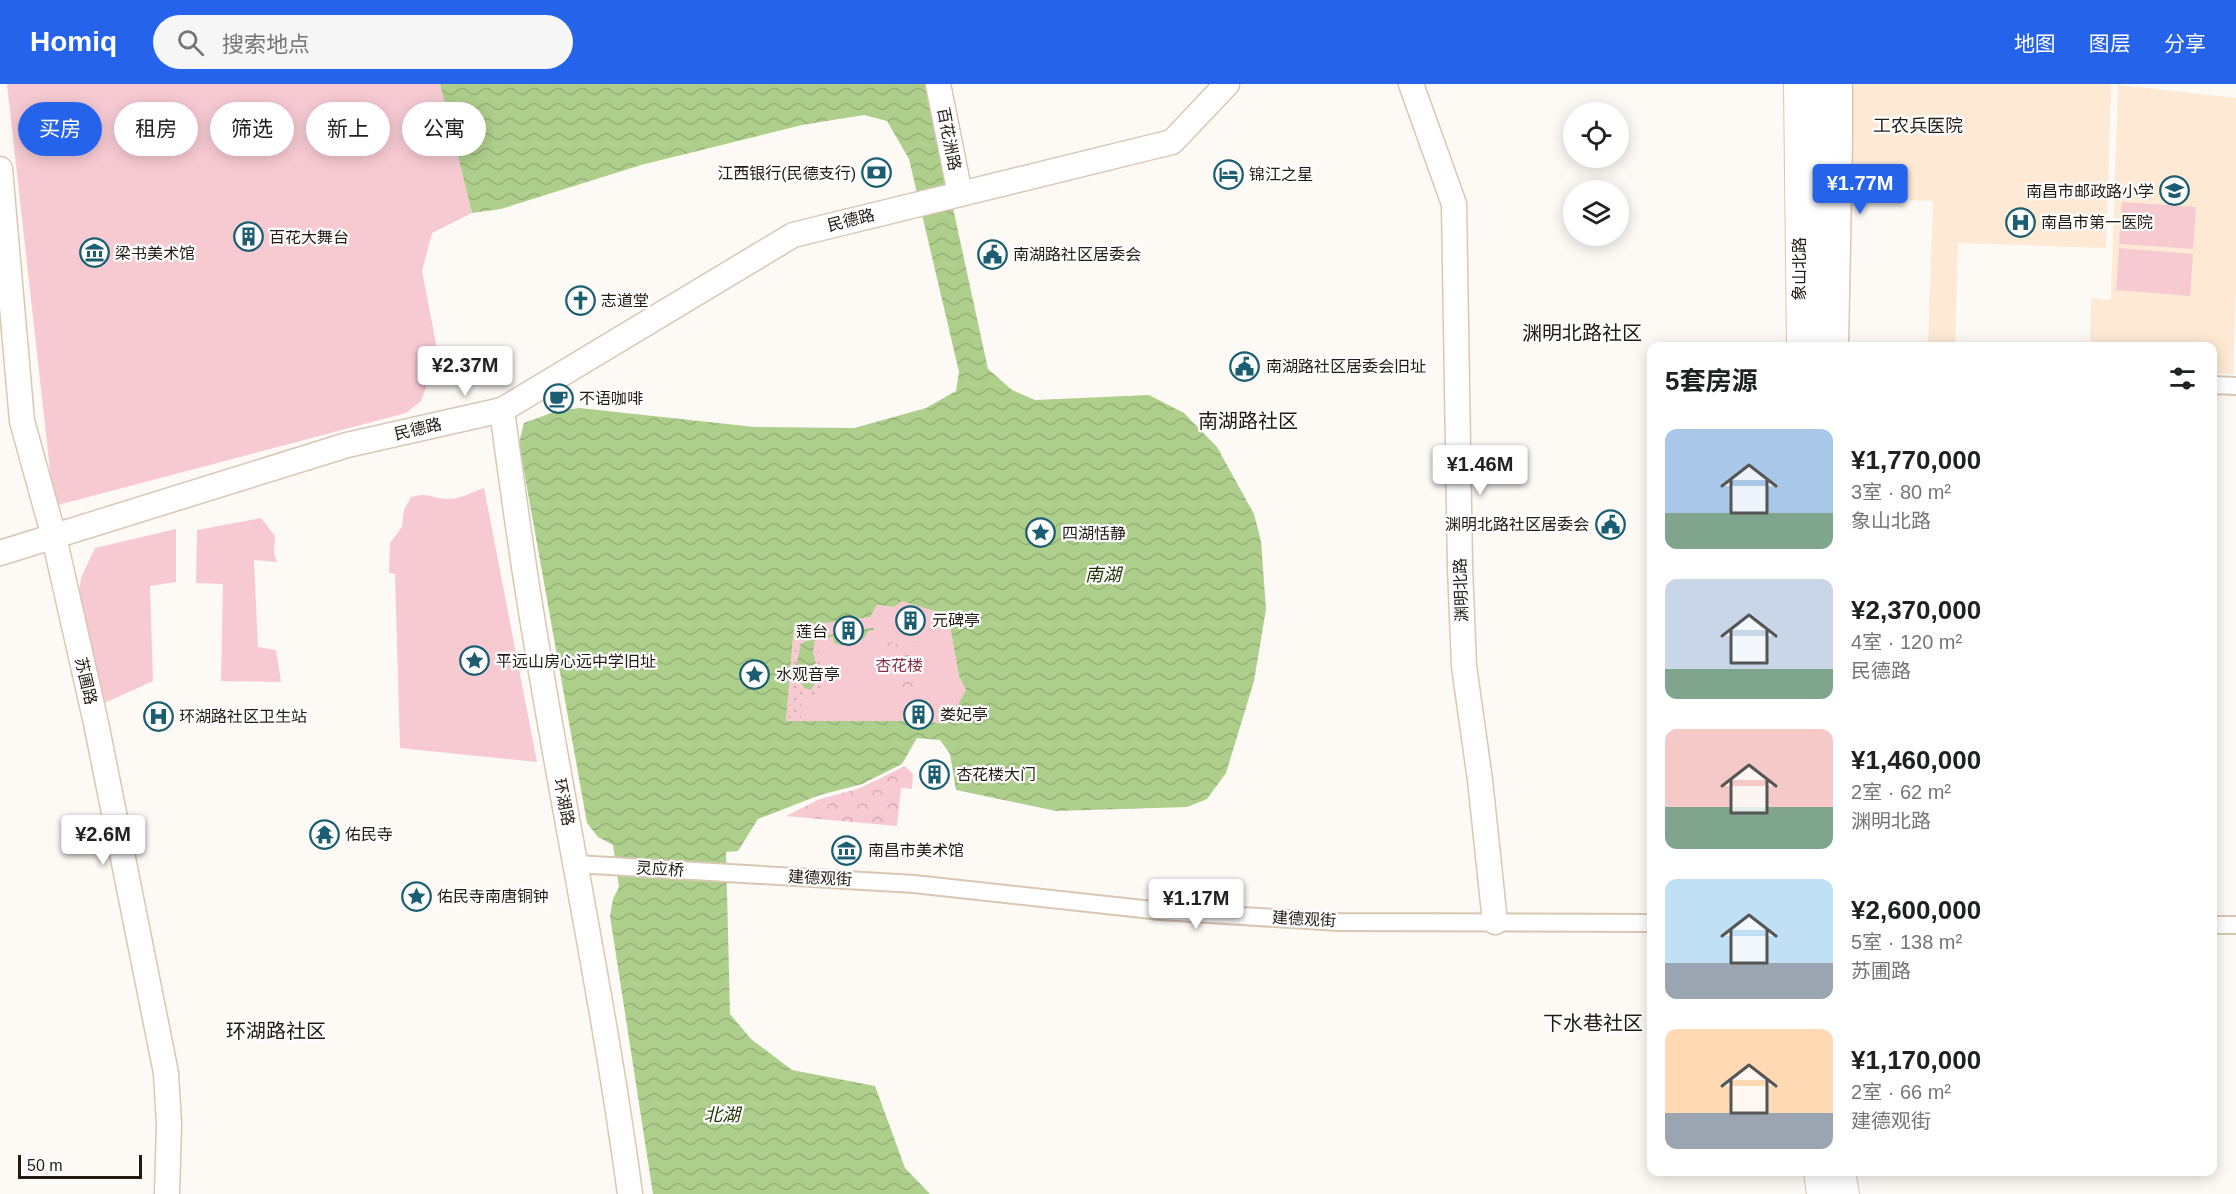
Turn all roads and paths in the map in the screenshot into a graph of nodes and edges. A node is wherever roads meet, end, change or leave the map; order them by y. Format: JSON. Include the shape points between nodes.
{"nodes":[{"id":1,"x":938,"y":84,"type":"edge"},
{"id":2,"x":1227,"y":84,"type":"edge"},
{"id":3,"x":1411,"y":84,"type":"edge"},
{"id":4,"x":1797,"y":84,"type":"edge"},
{"id":5,"x":1820,"y":84,"type":"edge"},
{"id":6,"x":1839,"y":84,"type":"edge"},
{"id":7,"x":0,"y":169,"type":"edge"},
{"id":8,"x":960,"y":194,"type":"junction"},
{"id":9,"x":1800,"y":342,"type":"edge"},
{"id":10,"x":1819,"y":342,"type":"edge"},
{"id":11,"x":1836,"y":342,"type":"edge"},
{"id":12,"x":2217,"y":385,"type":"edge"},
{"id":13,"x":2236,"y":386,"type":"edge"},
{"id":14,"x":502,"y":410,"type":"junction"},
{"id":15,"x":54,"y":537,"type":"junction"},
{"id":16,"x":0,"y":553,"type":"edge"},
{"id":17,"x":576,"y":864,"type":"junction"},
{"id":18,"x":743,"y":874,"type":"joint"},
{"id":19,"x":1495,"y":922,"type":"junction"},
{"id":20,"x":1647,"y":923,"type":"edge"},
{"id":21,"x":2217,"y":925,"type":"edge"},
{"id":22,"x":2236,"y":925,"type":"edge"},
{"id":23,"x":1818,"y":1176,"type":"edge"},
{"id":24,"x":1843,"y":1176,"type":"edge"},
{"id":25,"x":166,"y":1194,"type":"edge"},
{"id":26,"x":630,"y":1194,"type":"edge"},
{"id":27,"x":1820,"y":1194,"type":"edge"},
{"id":28,"x":1846,"y":1194,"type":"edge"}],
"edges":[{"from":1,"to":8,"type":"main road","name":"百花洲路"},
{"from":2,"to":8,"type":"main road","via":[[1172,142]]},
{"from":3,"to":19,"type":"main road","name":"渊明北路","via":[[1454,204],[1464,666]]},
{"from":4,"to":9,"type":"main road","name":"象山北路"},
{"from":5,"to":10,"type":"main road","name":"象山北路"},
{"from":6,"to":11,"type":"main road"},
{"from":7,"to":15,"type":"main road","name":"苏圃路","via":[[22,421]]},
{"from":8,"to":14,"type":"main road","name":"民德路","via":[[793,235]]},
{"from":12,"to":13,"type":"street"},
{"from":14,"to":15,"type":"main road","name":"民德路","via":[[347,445]]},
{"from":14,"to":17,"type":"main road","name":"环湖路","via":[[533,624]]},
{"from":15,"to":16,"type":"main road","name":"民德路"},
{"from":15,"to":25,"type":"main road","name":"苏圃路","via":[[96,723],[166,1073]]},
{"from":17,"to":18,"type":"street","name":"灵应桥"},
{"from":17,"to":26,"type":"main road","name":"环湖路"},
{"from":18,"to":19,"type":"street","name":"建德观街","via":[[915,884],[1161,911],[1339,922]]},
{"from":19,"to":20,"type":"street","name":"建德观街"},
{"from":21,"to":22,"type":"street"},
{"from":23,"to":27,"type":"main road"},
{"from":24,"to":28,"type":"main road"}]}
